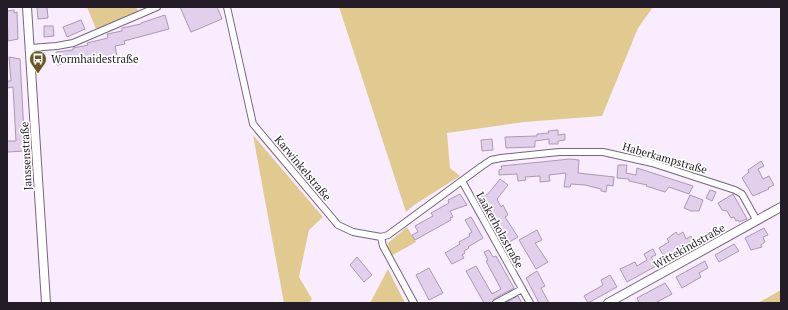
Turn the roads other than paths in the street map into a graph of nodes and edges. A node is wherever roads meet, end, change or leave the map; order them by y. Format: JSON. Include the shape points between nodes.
{"nodes":[{"id":1,"x":27,"y":7,"type":"edge"},
{"id":2,"x":157,"y":7,"type":"edge"},
{"id":3,"x":227,"y":7,"type":"edge"},
{"id":4,"x":30,"y":48,"type":"junction"},
{"id":5,"x":462,"y":181,"type":"junction"},
{"id":6,"x":781,"y":207,"type":"edge"},
{"id":7,"x":757,"y":221,"type":"junction"},
{"id":8,"x":381,"y":237,"type":"junction"},
{"id":9,"x":522,"y":289,"type":"junction"},
{"id":10,"x":46,"y":303,"type":"edge"},
{"id":11,"x":414,"y":303,"type":"edge"},
{"id":12,"x":496,"y":303,"type":"edge"},
{"id":13,"x":530,"y":303,"type":"edge"},
{"id":14,"x":608,"y":303,"type":"edge"}],
"edges":[{"from":1,"to":4,"type":"main road","name":"Janssenstraße"},
{"from":2,"to":4,"type":"street","via":[[73,42]]},
{"from":3,"to":8,"type":"street","name":"Karwinkelstraße","via":[[253,124],[338,225],[353,232]]},
{"from":4,"to":10,"type":"main road","name":"Janssenstraße"},
{"from":5,"to":7,"type":"street","name":"Haberkampstraße","via":[[491,160],[559,152],[603,152],[652,163],[735,190],[742,194]]},
{"from":5,"to":8,"type":"street","name":"Haberkampstraße","via":[[388,235]]},
{"from":5,"to":9,"type":"street","name":"Laakerholzstraße"},
{"from":6,"to":7,"type":"main road","name":"Wittekindstraße"},
{"from":7,"to":14,"type":"main road","name":"Wittekindstraße"},
{"from":8,"to":11,"type":"street","via":[[383,246]]},
{"from":9,"to":12,"type":"street"},
{"from":9,"to":13,"type":"street","name":"Laakerholzstraße"}]}
